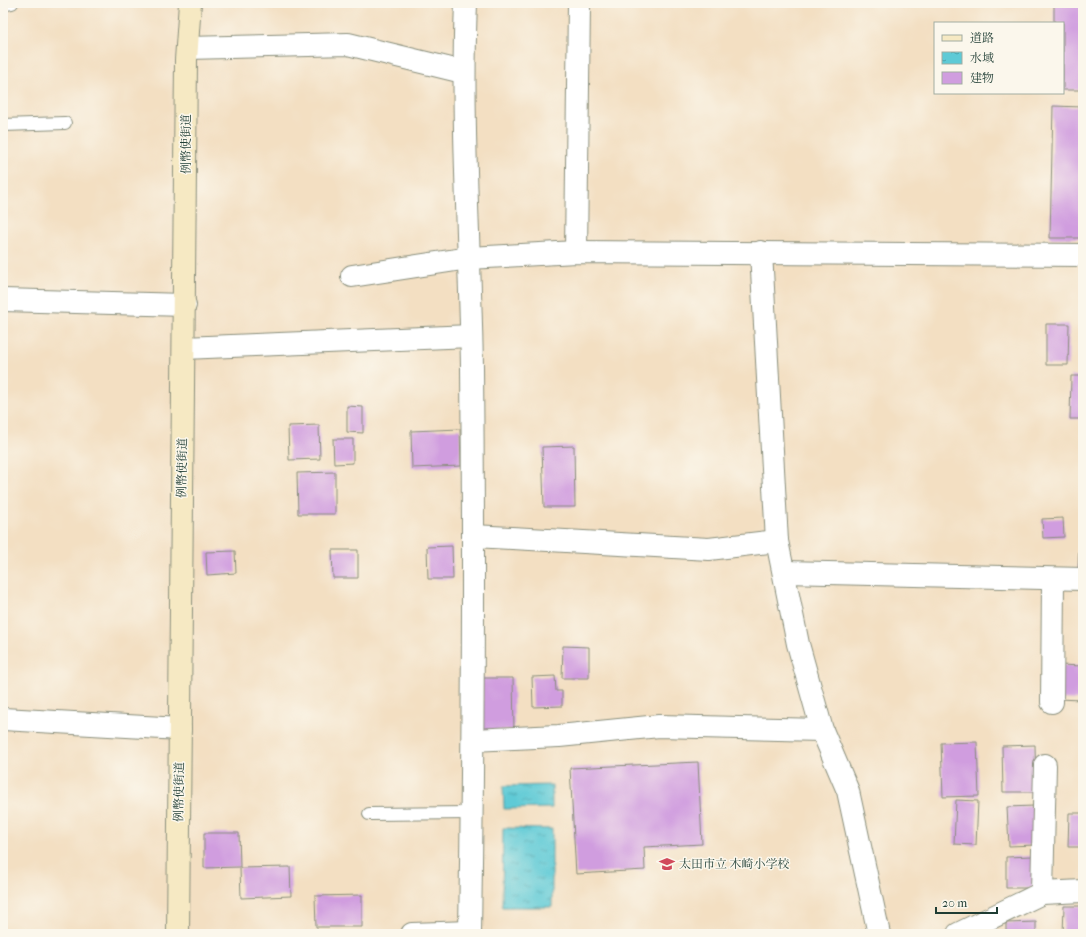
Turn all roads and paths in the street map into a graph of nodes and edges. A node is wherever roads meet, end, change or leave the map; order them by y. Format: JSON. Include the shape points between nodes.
{"nodes":[{"id":1,"x":12,"y":3,"type":"edge"},
{"id":2,"x":190,"y":3,"type":"edge"},
{"id":3,"x":466,"y":3,"type":"edge"},
{"id":4,"x":580,"y":3,"type":"edge"},
{"id":5,"x":3,"y":5,"type":"edge"},
{"id":6,"x":187,"y":48,"type":"junction"},
{"id":7,"x":463,"y":72,"type":"junction"},
{"id":8,"x":65,"y":123,"type":"dead end"},
{"id":9,"x":3,"y":125,"type":"edge"},
{"id":10,"x":576,"y":252,"type":"junction"},
{"id":11,"x":761,"y":252,"type":"junction"},
{"id":12,"x":1083,"y":255,"type":"edge"},
{"id":13,"x":469,"y":258,"type":"junction"},
{"id":14,"x":352,"y":276,"type":"dead end"},
{"id":15,"x":3,"y":300,"type":"edge"},
{"id":16,"x":184,"y":305,"type":"junction"},
{"id":17,"x":471,"y":336,"type":"junction"},
{"id":18,"x":184,"y":348,"type":"junction"},
{"id":19,"x":474,"y":536,"type":"junction"},
{"id":20,"x":777,"y":540,"type":"junction"},
{"id":21,"x":784,"y":572,"type":"junction"},
{"id":22,"x":1054,"y":579,"type":"junction"},
{"id":23,"x":1083,"y":579,"type":"edge"},
{"id":24,"x":1052,"y":702,"type":"dead end"},
{"id":25,"x":3,"y":719,"type":"edge"},
{"id":26,"x":180,"y":729,"type":"junction"},
{"id":27,"x":822,"y":730,"type":"junction"},
{"id":28,"x":473,"y":740,"type":"junction"},
{"id":29,"x":1045,"y":765,"type":"dead end"},
{"id":30,"x":471,"y":813,"type":"junction"},
{"id":31,"x":369,"y":814,"type":"dead end"},
{"id":32,"x":1083,"y":891,"type":"edge"},
{"id":33,"x":1042,"y":893,"type":"junction"},
{"id":34,"x":999,"y":924,"type":"edge"},
{"id":35,"x":470,"y":933,"type":"edge"},
{"id":36,"x":178,"y":934,"type":"edge"},
{"id":37,"x":412,"y":934,"type":"edge"},
{"id":38,"x":879,"y":934,"type":"edge"},
{"id":39,"x":958,"y":934,"type":"edge"}],
"edges":[{"from":1,"to":5,"type":"lane"},
{"from":2,"to":6,"type":"main road","name":"例幣使街道"},
{"from":3,"to":7,"type":"street"},
{"from":4,"to":10,"type":"street"},
{"from":6,"to":7,"type":"street","via":[[348,44]]},
{"from":6,"to":16,"type":"main road","name":"例幣使街道"},
{"from":7,"to":13,"type":"street"},
{"from":8,"to":9,"type":"lane"},
{"from":10,"to":11,"type":"street"},
{"from":10,"to":13,"type":"street"},
{"from":11,"to":12,"type":"street"},
{"from":11,"to":20,"type":"street"},
{"from":13,"to":14,"type":"street"},
{"from":13,"to":17,"type":"street"},
{"from":15,"to":16,"type":"street"},
{"from":16,"to":18,"type":"main road","name":"例幣使街道"},
{"from":17,"to":18,"type":"street"},
{"from":17,"to":19,"type":"street"},
{"from":18,"to":26,"type":"main road","name":"例幣使街道"},
{"from":19,"to":20,"type":"street","via":[[709,549]]},
{"from":19,"to":28,"type":"street"},
{"from":20,"to":21,"type":"street"},
{"from":21,"to":22,"type":"street"},
{"from":21,"to":27,"type":"street","via":[[798,644]]},
{"from":22,"to":23,"type":"street"},
{"from":22,"to":24,"type":"street"},
{"from":25,"to":26,"type":"street"},
{"from":26,"to":36,"type":"main road","name":"例幣使街道"},
{"from":27,"to":28,"type":"street","via":[[659,726],[559,736]]},
{"from":27,"to":38,"type":"street","via":[[848,791]]},
{"from":28,"to":30,"type":"street"},
{"from":29,"to":33,"type":"street"},
{"from":30,"to":31,"type":"lane"},
{"from":30,"to":35,"type":"street"},
{"from":32,"to":33,"type":"street"},
{"from":33,"to":34,"type":"street"},
{"from":34,"to":39,"type":"street"},
{"from":35,"to":37,"type":"street"}]}
